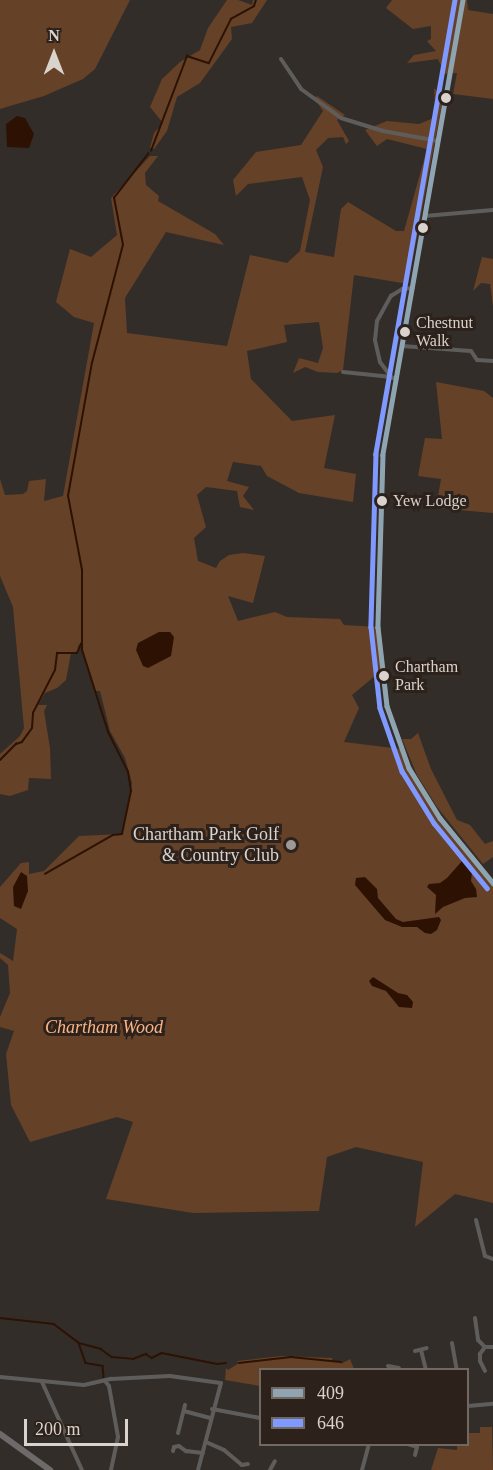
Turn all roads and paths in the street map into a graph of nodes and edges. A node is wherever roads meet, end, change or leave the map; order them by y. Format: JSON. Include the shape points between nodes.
{"nodes":[{"id":1,"x":463,"y":0,"type":"edge"},
{"id":2,"x":281,"y":59,"type":"dead end"},
{"id":3,"x":438,"y":141,"type":"junction"},
{"id":4,"x":493,"y":210,"type":"edge"},
{"id":5,"x":425,"y":216,"type":"junction"},
{"id":6,"x":413,"y":288,"type":"junction"},
{"id":7,"x":402,"y":346,"type":"junction"},
{"id":8,"x":493,"y":361,"type":"edge"},
{"id":9,"x":343,"y":372,"type":"dead end"},
{"id":10,"x":395,"y":378,"type":"junction"},
{"id":11,"x":493,"y":883,"type":"edge"},
{"id":12,"x":476,"y":1220,"type":"dead end"},
{"id":13,"x":493,"y":1259,"type":"edge"},
{"id":14,"x":475,"y":1318,"type":"dead end"},
{"id":15,"x":453,"y":1343,"type":"dead end"},
{"id":16,"x":485,"y":1347,"type":"junction"},
{"id":17,"x":493,"y":1347,"type":"edge"},
{"id":18,"x":427,"y":1348,"type":"dead end"},
{"id":19,"x":421,"y":1350,"type":"junction"},
{"id":20,"x":415,"y":1351,"type":"dead end"},
{"id":21,"x":390,"y":1368,"type":"edge"},
{"id":22,"x":399,"y":1368,"type":"dead end"},
{"id":23,"x":426,"y":1368,"type":"edge"},
{"id":24,"x":457,"y":1368,"type":"edge"},
{"id":25,"x":485,"y":1371,"type":"dead end"},
{"id":26,"x":0,"y":1377,"type":"edge"},
{"id":27,"x":42,"y":1381,"type":"junction"},
{"id":28,"x":105,"y":1382,"type":"junction"},
{"id":29,"x":493,"y":1404,"type":"edge"},
{"id":30,"x":469,"y":1406,"type":"edge"},
{"id":31,"x":212,"y":1409,"type":"junction"},
{"id":32,"x":210,"y":1418,"type":"junction"},
{"id":33,"x":259,"y":1418,"type":"edge"},
{"id":34,"x":178,"y":1433,"type":"dead end"},
{"id":35,"x":0,"y":1434,"type":"edge"},
{"id":36,"x":206,"y":1442,"type":"junction"},
{"id":37,"x":368,"y":1446,"type":"edge"},
{"id":38,"x":417,"y":1446,"type":"edge"},
{"id":39,"x":173,"y":1451,"type":"dead end"},
{"id":40,"x":204,"y":1453,"type":"junction"},
{"id":41,"x":415,"y":1455,"type":"dead end"},
{"id":42,"x":275,"y":1461,"type":"dead end"},
{"id":43,"x":248,"y":1464,"type":"dead end"},
{"id":44,"x":50,"y":1470,"type":"edge"},
{"id":45,"x":82,"y":1470,"type":"edge"},
{"id":46,"x":111,"y":1470,"type":"edge"},
{"id":47,"x":198,"y":1470,"type":"edge"},
{"id":48,"x":271,"y":1470,"type":"edge"},
{"id":49,"x":362,"y":1470,"type":"edge"}],
"edges":[{"from":1,"to":3,"type":"street"},
{"from":2,"to":3,"type":"street","via":[[301,89],[341,118]]},
{"from":3,"to":5,"type":"street"},
{"from":4,"to":5,"type":"street"},
{"from":5,"to":6,"type":"street"},
{"from":6,"to":7,"type":"street"},
{"from":6,"to":10,"type":"street","via":[[391,296],[377,321],[377,353],[383,369]]},
{"from":7,"to":8,"type":"street","via":[[471,351],[477,360]]},
{"from":7,"to":10,"type":"street"},
{"from":9,"to":10,"type":"street"},
{"from":10,"to":11,"type":"street","via":[[381,472],[378,566],[380,661],[387,706],[418,786]]},
{"from":12,"to":13,"type":"street","via":[[485,1256]]},
{"from":14,"to":16,"type":"street","via":[[478,1340]]},
{"from":15,"to":24,"type":"street"},
{"from":16,"to":17,"type":"street"},
{"from":16,"to":25,"type":"street","via":[[480,1361]]},
{"from":18,"to":19,"type":"street"},
{"from":19,"to":20,"type":"street"},
{"from":19,"to":23,"type":"street"},
{"from":21,"to":22,"type":"street"},
{"from":26,"to":27,"type":"street"},
{"from":27,"to":28,"type":"street","via":[[84,1385]]},
{"from":27,"to":45,"type":"street"},
{"from":28,"to":31,"type":"street","via":[[170,1376],[221,1383]]},
{"from":28,"to":46,"type":"street","via":[[118,1437]]},
{"from":29,"to":30,"type":"street"},
{"from":31,"to":32,"type":"street"},
{"from":31,"to":33,"type":"street"},
{"from":32,"to":34,"type":"street","via":[[184,1408]]},
{"from":32,"to":36,"type":"street"},
{"from":35,"to":44,"type":"highway"},
{"from":36,"to":40,"type":"street"},
{"from":36,"to":43,"type":"street","via":[[242,1465]]},
{"from":37,"to":49,"type":"street"},
{"from":38,"to":41,"type":"street"},
{"from":39,"to":40,"type":"street","via":[[178,1446]]},
{"from":40,"to":47,"type":"street"},
{"from":42,"to":48,"type":"street"}]}
